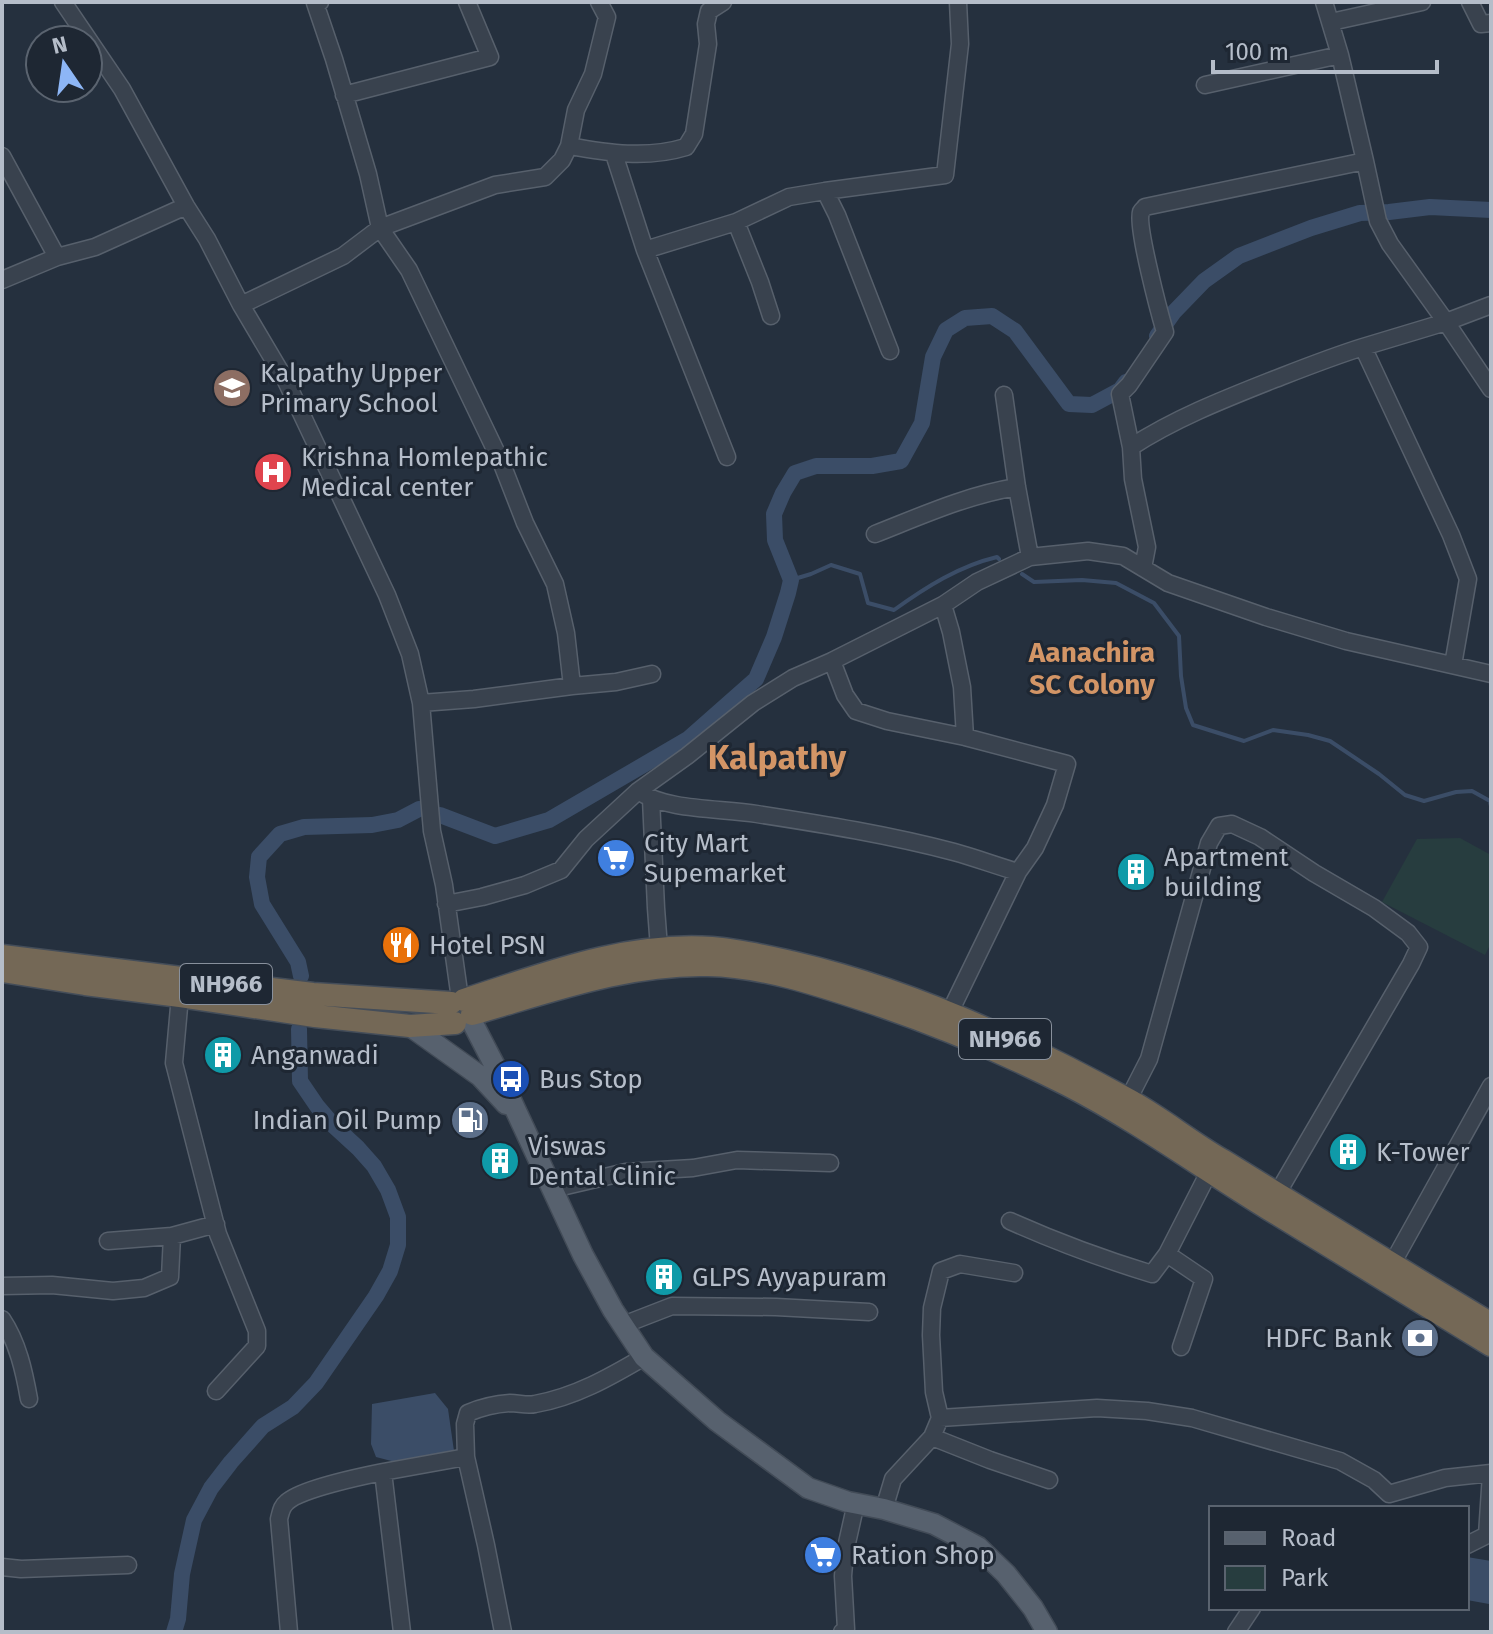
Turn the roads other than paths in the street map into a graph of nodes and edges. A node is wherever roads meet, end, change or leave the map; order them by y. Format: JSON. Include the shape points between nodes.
{"nodes":[{"id":1,"x":63,"y":2,"type":"edge"},
{"id":2,"x":320,"y":2,"type":"edge"},
{"id":3,"x":467,"y":2,"type":"edge"},
{"id":4,"x":599,"y":2,"type":"edge"},
{"id":5,"x":723,"y":2,"type":"edge"},
{"id":6,"x":958,"y":2,"type":"edge"},
{"id":7,"x":1324,"y":2,"type":"edge"},
{"id":8,"x":1422,"y":2,"type":"edge"},
{"id":9,"x":1470,"y":2,"type":"edge"},
{"id":10,"x":1331,"y":22,"type":"junction"},
{"id":11,"x":1491,"y":23,"type":"edge"},
{"id":12,"x":1340,"y":55,"type":"junction"},
{"id":13,"x":1205,"y":85,"type":"dead end"},
{"id":14,"x":344,"y":95,"type":"junction"},
{"id":15,"x":569,"y":146,"type":"junction"},
{"id":16,"x":614,"y":154,"type":"junction"},
{"id":17,"x":2,"y":156,"type":"edge"},
{"id":18,"x":1365,"y":161,"type":"junction"},
{"id":19,"x":825,"y":191,"type":"junction"},
{"id":20,"x":186,"y":206,"type":"junction"},
{"id":21,"x":736,"y":222,"type":"junction"},
{"id":22,"x":380,"y":228,"type":"junction"},
{"id":23,"x":645,"y":250,"type":"junction"},
{"id":24,"x":57,"y":257,"type":"junction"},
{"id":25,"x":2,"y":280,"type":"edge"},
{"id":26,"x":241,"y":305,"type":"junction"},
{"id":27,"x":1491,"y":305,"type":"edge"},
{"id":28,"x":771,"y":316,"type":"dead end"},
{"id":29,"x":1446,"y":322,"type":"junction"},
{"id":30,"x":1363,"y":347,"type":"junction"},
{"id":31,"x":890,"y":351,"type":"dead end"},
{"id":32,"x":1491,"y":389,"type":"edge"},
{"id":33,"x":1004,"y":395,"type":"dead end"},
{"id":34,"x":1131,"y":447,"type":"junction"},
{"id":35,"x":727,"y":457,"type":"dead end"},
{"id":36,"x":1017,"y":487,"type":"junction"},
{"id":37,"x":875,"y":534,"type":"dead end"},
{"id":38,"x":1030,"y":557,"type":"junction"},
{"id":39,"x":1143,"y":568,"type":"junction"},
{"id":40,"x":943,"y":605,"type":"junction"},
{"id":41,"x":832,"y":661,"type":"junction"},
{"id":42,"x":1453,"y":665,"type":"junction"},
{"id":43,"x":652,"y":674,"type":"dead end"},
{"id":44,"x":1491,"y":674,"type":"edge"},
{"id":45,"x":572,"y":686,"type":"junction"},
{"id":46,"x":421,"y":703,"type":"junction"},
{"id":47,"x":965,"y":737,"type":"junction"},
{"id":48,"x":644,"y":795,"type":"junction"},
{"id":49,"x":1018,"y":872,"type":"junction"},
{"id":50,"x":446,"y":904,"type":"junction"},
{"id":51,"x":659,"y":948,"type":"junction"},
{"id":52,"x":2,"y":956,"type":"edge"},
{"id":53,"x":2,"y":971,"type":"edge"},
{"id":54,"x":180,"y":996,"type":"junction"},
{"id":55,"x":462,"y":1009,"type":"junction"},
{"id":56,"x":949,"y":1014,"type":"junction"},
{"id":57,"x":410,"y":1026,"type":"junction"},
{"id":58,"x":1491,"y":1086,"type":"edge"},
{"id":59,"x":1128,"y":1100,"type":"junction"},
{"id":60,"x":520,"y":1119,"type":"junction"},
{"id":61,"x":830,"y":1163,"type":"dead end"},
{"id":62,"x":1209,"y":1172,"type":"junction"},
{"id":63,"x":553,"y":1189,"type":"junction"},
{"id":64,"x":1277,"y":1194,"type":"junction"},
{"id":65,"x":1010,"y":1221,"type":"dead end"},
{"id":66,"x":216,"y":1224,"type":"junction"},
{"id":67,"x":172,"y":1236,"type":"junction"},
{"id":68,"x":108,"y":1241,"type":"dead end"},
{"id":69,"x":1167,"y":1254,"type":"junction"},
{"id":70,"x":1392,"y":1264,"type":"junction"},
{"id":71,"x":1014,"y":1273,"type":"dead end"},
{"id":72,"x":2,"y":1286,"type":"edge"},
{"id":73,"x":869,"y":1312,"type":"dead end"},
{"id":74,"x":2,"y":1319,"type":"edge"},
{"id":75,"x":1491,"y":1324,"type":"edge"},
{"id":76,"x":623,"y":1325,"type":"junction"},
{"id":77,"x":1491,"y":1345,"type":"edge"},
{"id":78,"x":1181,"y":1347,"type":"dead end"},
{"id":79,"x":644,"y":1357,"type":"junction"},
{"id":80,"x":216,"y":1391,"type":"dead end"},
{"id":81,"x":29,"y":1399,"type":"dead end"},
{"id":82,"x":940,"y":1418,"type":"junction"},
{"id":83,"x":932,"y":1437,"type":"junction"},
{"id":84,"x":466,"y":1457,"type":"junction"},
{"id":85,"x":383,"y":1472,"type":"junction"},
{"id":86,"x":1491,"y":1473,"type":"edge"},
{"id":87,"x":1049,"y":1480,"type":"dead end"},
{"id":88,"x":856,"y":1503,"type":"junction"},
{"id":89,"x":884,"y":1509,"type":"junction"},
{"id":90,"x":1469,"y":1544,"type":"edge"},
{"id":91,"x":128,"y":1565,"type":"dead end"},
{"id":92,"x":2,"y":1567,"type":"edge"},
{"id":93,"x":1251,"y":1610,"type":"edge"},
{"id":94,"x":289,"y":1632,"type":"edge"},
{"id":95,"x":402,"y":1632,"type":"edge"},
{"id":96,"x":503,"y":1632,"type":"edge"},
{"id":97,"x":842,"y":1632,"type":"edge"},
{"id":98,"x":1047,"y":1632,"type":"edge"},
{"id":99,"x":1236,"y":1632,"type":"edge"}],
"edges":[{"from":1,"to":20,"type":"street","via":[[122,89]]},
{"from":2,"to":14,"type":"street","via":[[315,3]]},
{"from":3,"to":14,"type":"street","via":[[490,57]]},
{"from":4,"to":15,"type":"street","via":[[607,17]]},
{"from":5,"to":16,"type":"street","via":[[709,11],[694,134],[686,147]]},
{"from":6,"to":19,"type":"street","via":[[960,44],[945,175]]},
{"from":7,"to":10,"type":"street"},
{"from":8,"to":10,"type":"street"},
{"from":9,"to":11,"type":"street","via":[[1481,24]]},
{"from":10,"to":12,"type":"street"},
{"from":12,"to":13,"type":"street"},
{"from":12,"to":18,"type":"street"},
{"from":14,"to":22,"type":"street"},
{"from":15,"to":16,"type":"street"},
{"from":15,"to":22,"type":"street","via":[[545,177],[495,185]]},
{"from":16,"to":23,"type":"street"},
{"from":17,"to":24,"type":"street"},
{"from":18,"to":29,"type":"street","via":[[1378,221]]},
{"from":18,"to":34,"type":"street","via":[[1145,207],[1145,248],[1163,325],[1120,394]]},
{"from":19,"to":21,"type":"street","via":[[789,197]]},
{"from":19,"to":31,"type":"street"},
{"from":20,"to":24,"type":"street","via":[[95,247]]},
{"from":20,"to":26,"type":"street"},
{"from":21,"to":23,"type":"street"},
{"from":21,"to":28,"type":"street"},
{"from":22,"to":26,"type":"street","via":[[343,256]]},
{"from":22,"to":45,"type":"street","via":[[409,270],[555,584]]},
{"from":23,"to":35,"type":"street"},
{"from":24,"to":25,"type":"street"},
{"from":26,"to":46,"type":"street","via":[[286,381],[387,595],[410,654]]},
{"from":27,"to":29,"type":"street"},
{"from":29,"to":30,"type":"street"},
{"from":29,"to":32,"type":"street"},
{"from":30,"to":34,"type":"street","via":[[1234,394]]},
{"from":30,"to":42,"type":"street","via":[[1468,579]]},
{"from":33,"to":36,"type":"street"},
{"from":34,"to":39,"type":"street","via":[[1147,547]]},
{"from":36,"to":37,"type":"street","via":[[958,501]]},
{"from":36,"to":38,"type":"street"},
{"from":38,"to":39,"type":"street","via":[[1088,551],[1123,556]]},
{"from":38,"to":40,"type":"street"},
{"from":39,"to":42,"type":"street","via":[[1168,583],[1266,617]]},
{"from":40,"to":41,"type":"street"},
{"from":40,"to":47,"type":"street","via":[[962,687]]},
{"from":41,"to":47,"type":"street","via":[[856,711]]},
{"from":41,"to":48,"type":"street","via":[[753,703]]},
{"from":42,"to":44,"type":"street"},
{"from":43,"to":45,"type":"street"},
{"from":45,"to":46,"type":"street"},
{"from":46,"to":50,"type":"street","via":[[432,831]]},
{"from":47,"to":49,"type":"street","via":[[1067,764],[1055,805]]},
{"from":48,"to":49,"type":"street","via":[[877,835]]},
{"from":48,"to":50,"type":"street","via":[[586,839],[561,870],[525,885]]},
{"from":48,"to":51,"type":"street"},
{"from":49,"to":56,"type":"street"},
{"from":50,"to":55,"type":"street"},
{"from":51,"to":55,"type":"highway","number":"NH966","via":[[578,962]]},
{"from":51,"to":56,"type":"highway","number":"NH966","via":[[760,955],[879,987]]},
{"from":52,"to":55,"type":"highway","number":"NH966"},
{"from":53,"to":54,"type":"highway","number":"NH966"},
{"from":54,"to":57,"type":"highway","number":"NH966"},
{"from":54,"to":66,"type":"street","via":[[174,1063]]},
{"from":55,"to":57,"type":"highway","number":"NH966"},
{"from":55,"to":60,"type":"main road"},
{"from":55,"to":62,"type":"highway","number":"NH966","via":[[660,966],[744,968],[799,979],[978,1042],[1069,1085]]},
{"from":56,"to":59,"type":"highway","number":"NH966"},
{"from":57,"to":60,"type":"main road","via":[[480,1076]]},
{"from":58,"to":70,"type":"street"},
{"from":59,"to":64,"type":"highway","number":"NH966"},
{"from":59,"to":64,"type":"street","via":[[1149,1059],[1209,843],[1219,826],[1232,824],[1374,908],[1419,947]]},
{"from":60,"to":63,"type":"main road"},
{"from":61,"to":63,"type":"street","via":[[737,1160],[626,1172]]},
{"from":62,"to":69,"type":"street"},
{"from":62,"to":77,"type":"highway","number":"NH966"},
{"from":63,"to":76,"type":"main road"},
{"from":64,"to":70,"type":"highway","number":"NH966"},
{"from":65,"to":69,"type":"street","via":[[1152,1274]]},
{"from":66,"to":67,"type":"street"},
{"from":66,"to":80,"type":"street","via":[[257,1331],[257,1346]]},
{"from":67,"to":68,"type":"street"},
{"from":67,"to":72,"type":"street","via":[[170,1277],[144,1288]]},
{"from":69,"to":78,"type":"street","via":[[1204,1279]]},
{"from":70,"to":75,"type":"highway","number":"NH966"},
{"from":71,"to":82,"type":"street","via":[[960,1264],[941,1271],[931,1335]]},
{"from":73,"to":76,"type":"street","via":[[672,1306]]},
{"from":74,"to":81,"type":"street","via":[[12,1333]]},
{"from":76,"to":79,"type":"main road"},
{"from":79,"to":84,"type":"street","via":[[563,1398],[482,1406],[468,1413]]},
{"from":79,"to":88,"type":"main road","via":[[717,1421],[808,1488]]},
{"from":82,"to":83,"type":"street"},
{"from":82,"to":86,"type":"street","via":[[1097,1408],[1177,1416],[1340,1461],[1389,1494],[1445,1478]]},
{"from":83,"to":87,"type":"street"},
{"from":83,"to":89,"type":"street","via":[[893,1479]]},
{"from":84,"to":85,"type":"street"},
{"from":84,"to":96,"type":"street"},
{"from":85,"to":94,"type":"street","via":[[308,1492],[282,1507]]},
{"from":85,"to":95,"type":"street"},
{"from":86,"to":90,"type":"street","via":[[1487,1535]]},
{"from":88,"to":89,"type":"main road"},
{"from":88,"to":97,"type":"street","via":[[845,1552]]},
{"from":89,"to":98,"type":"main road","via":[[934,1524],[978,1547],[1006,1574]]},
{"from":91,"to":92,"type":"street"},
{"from":93,"to":99,"type":"street"}]}
